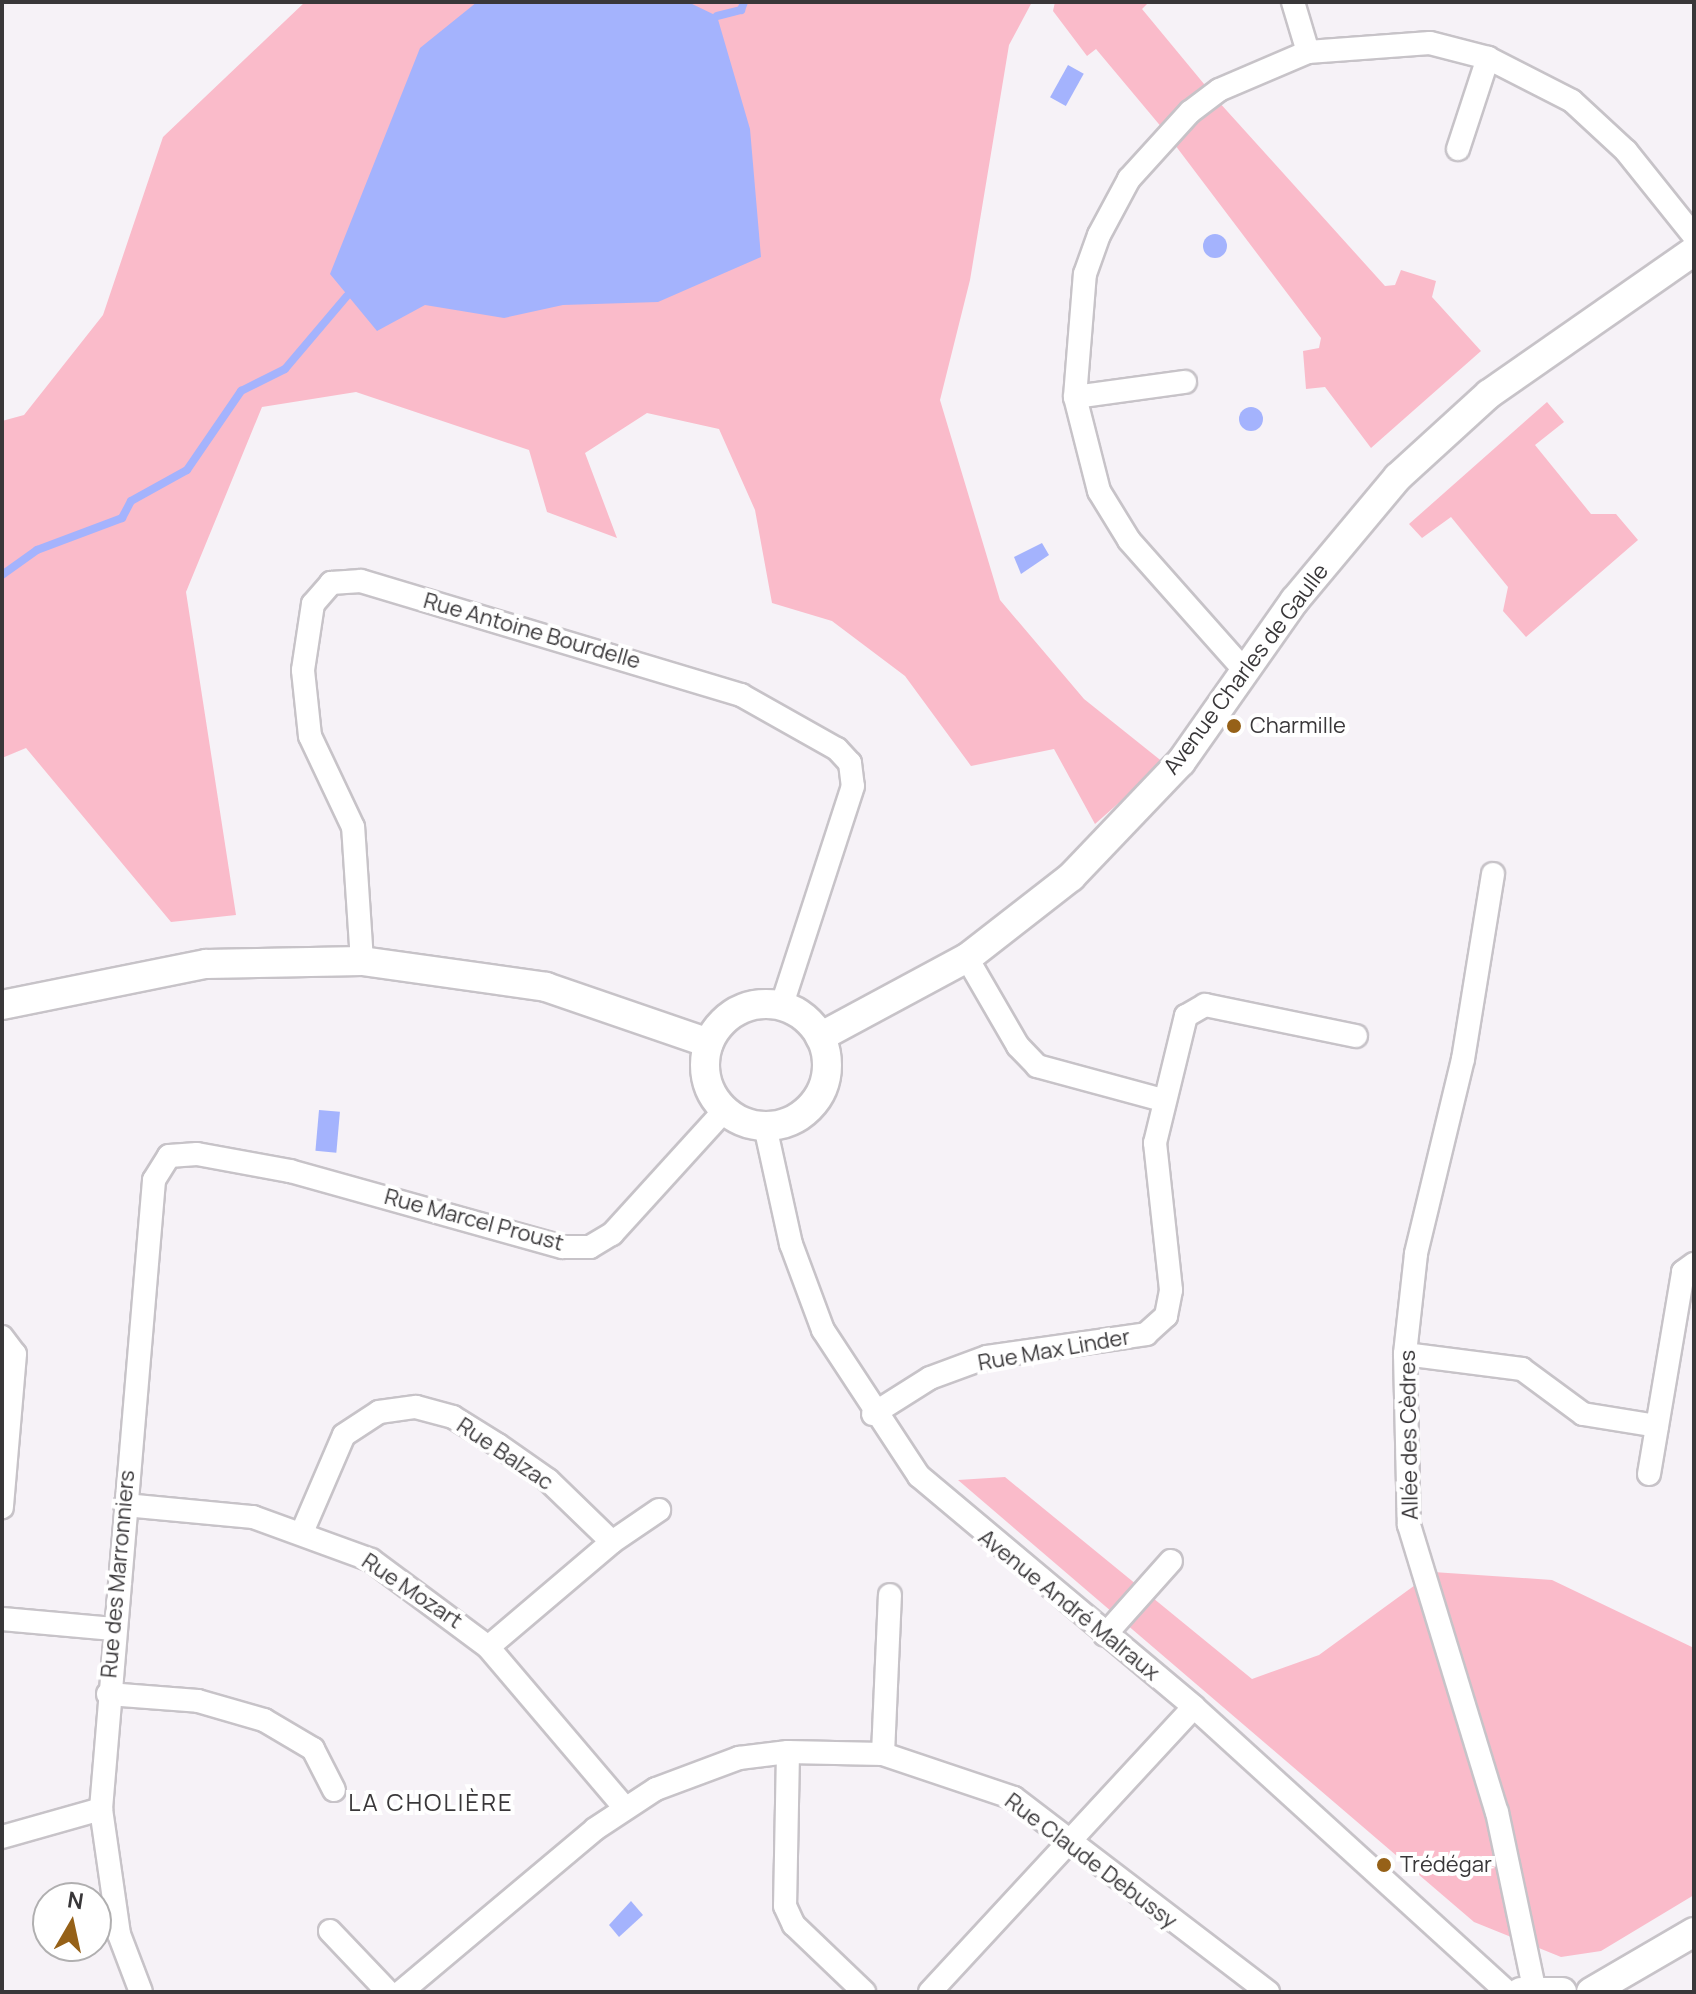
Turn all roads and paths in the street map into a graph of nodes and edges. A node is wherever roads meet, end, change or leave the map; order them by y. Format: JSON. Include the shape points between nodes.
{"nodes":[{"id":1,"x":1293,"y":2,"type":"edge"},
{"id":2,"x":1308,"y":52,"type":"junction"},
{"id":3,"x":1488,"y":58,"type":"junction"},
{"id":4,"x":1458,"y":149,"type":"dead end"},
{"id":5,"x":1694,"y":236,"type":"edge"},
{"id":6,"x":1694,"y":251,"type":"edge"},
{"id":7,"x":1185,"y":382,"type":"dead end"},
{"id":8,"x":1075,"y":397,"type":"junction"},
{"id":9,"x":1246,"y":672,"type":"junction"},
{"id":10,"x":1493,"y":874,"type":"dead end"},
{"id":11,"x":967,"y":958,"type":"junction"},
{"id":12,"x":362,"y":961,"type":"junction"},
{"id":13,"x":2,"y":1005,"type":"edge"},
{"id":14,"x":781,"y":1007,"type":"junction"},
{"id":15,"x":1356,"y":1036,"type":"dead end"},
{"id":16,"x":820,"y":1037,"type":"junction"},
{"id":17,"x":709,"y":1043,"type":"junction"},
{"id":18,"x":1162,"y":1100,"type":"junction"},
{"id":19,"x":725,"y":1110,"type":"junction"},
{"id":20,"x":765,"y":1126,"type":"junction"},
{"id":21,"x":169,"y":1156,"type":"joint"},
{"id":22,"x":1694,"y":1264,"type":"edge"},
{"id":23,"x":2,"y":1337,"type":"edge"},
{"id":24,"x":1405,"y":1354,"type":"junction"},
{"id":25,"x":873,"y":1414,"type":"junction"},
{"id":26,"x":1657,"y":1426,"type":"junction"},
{"id":27,"x":1649,"y":1474,"type":"dead end"},
{"id":28,"x":125,"y":1505,"type":"junction"},
{"id":29,"x":2,"y":1507,"type":"edge"},
{"id":30,"x":659,"y":1510,"type":"dead end"},
{"id":31,"x":303,"y":1530,"type":"junction"},
{"id":32,"x":612,"y":1542,"type":"junction"},
{"id":33,"x":1171,"y":1561,"type":"dead end"},
{"id":34,"x":890,"y":1595,"type":"dead end"},
{"id":35,"x":2,"y":1619,"type":"edge"},
{"id":36,"x":114,"y":1629,"type":"junction"},
{"id":37,"x":1105,"y":1635,"type":"junction"},
{"id":38,"x":488,"y":1647,"type":"junction"},
{"id":39,"x":108,"y":1694,"type":"junction"},
{"id":40,"x":1194,"y":1707,"type":"junction"},
{"id":41,"x":788,"y":1752,"type":"junction"},
{"id":42,"x":883,"y":1754,"type":"junction"},
{"id":43,"x":334,"y":1790,"type":"dead end"},
{"id":44,"x":625,"y":1808,"type":"junction"},
{"id":45,"x":101,"y":1809,"type":"junction"},
{"id":46,"x":2,"y":1837,"type":"edge"},
{"id":47,"x":1069,"y":1839,"type":"junction"},
{"id":48,"x":330,"y":1931,"type":"dead end"},
{"id":49,"x":1694,"y":1932,"type":"edge"},
{"id":50,"x":415,"y":1987,"type":"edge"},
{"id":51,"x":1521,"y":1991,"type":"edge"},
{"id":52,"x":141,"y":1992,"type":"edge"},
{"id":53,"x":388,"y":1992,"type":"edge"},
{"id":54,"x":864,"y":1992,"type":"edge"},
{"id":55,"x":930,"y":1992,"type":"edge"},
{"id":56,"x":1268,"y":1992,"type":"edge"},
{"id":57,"x":1562,"y":1992,"type":"edge"},
{"id":58,"x":1591,"y":1992,"type":"edge"}],
"edges":[{"from":1,"to":2,"type":"street"},
{"from":2,"to":3,"type":"street","via":[[1398,41]]},
{"from":2,"to":8,"type":"street","via":[[1219,90],[1129,179],[1085,274]]},
{"from":3,"to":4,"type":"street"},
{"from":3,"to":5,"type":"street","via":[[1548,86],[1600,125]]},
{"from":6,"to":9,"type":"street","name":"Avenue Charles de Gaulle","via":[[1489,394],[1398,477]]},
{"from":7,"to":8,"type":"street"},
{"from":8,"to":9,"type":"street","via":[[1099,491],[1129,540]]},
{"from":9,"to":11,"type":"street","name":"Avenue Charles de Gaulle","via":[[1181,762],[1081,867]]},
{"from":10,"to":24,"type":"street","name":"Allée des Cèdres","via":[[1463,1059],[1416,1254]]},
{"from":11,"to":16,"type":"street","name":"Avenue Charles de Gaulle"},
{"from":11,"to":18,"type":"street","via":[[1018,1046],[1037,1066]]},
{"from":12,"to":13,"type":"street","via":[[206,964]]},
{"from":12,"to":14,"type":"street","name":"Rue Antoine Bourdelle","via":[[353,827],[310,736],[303,670],[313,604],[331,583],[361,581],[741,695],[837,749],[850,763],[853,786]]},
{"from":12,"to":17,"type":"street","via":[[546,987]]},
{"from":14,"to":16,"type":"street"},
{"from":14,"to":17,"type":"street","via":[[738,1011]]},
{"from":15,"to":18,"type":"street","name":"Rue Max Linder","via":[[1205,1005],[1186,1016]]},
{"from":16,"to":20,"type":"street","via":[[827,1067],[818,1097],[795,1118]]},
{"from":17,"to":19,"type":"street","via":[[706,1075]]},
{"from":18,"to":25,"type":"street","name":"Rue Max Linder","via":[[1155,1143],[1171,1290],[1166,1316],[1146,1334],[987,1357],[930,1378]]},
{"from":19,"to":20,"type":"street"},
{"from":19,"to":21,"type":"street","name":"Rue Marcel Proust","via":[[612,1234],[590,1247],[563,1247],[290,1171],[197,1154]]},
{"from":20,"to":25,"type":"street","name":"Avenue André Malraux","via":[[791,1244],[823,1330]]},
{"from":21,"to":28,"type":"street","name":"Rue des Marronniers","via":[[154,1180]]},
{"from":22,"to":26,"type":"street","via":[[1683,1272]]},
{"from":23,"to":29,"type":"street","via":[[15,1354]]},
{"from":24,"to":26,"type":"street","via":[[1522,1369],[1583,1414]]},
{"from":24,"to":51,"type":"street","name":"Allée des Cèdres","via":[[1409,1525],[1497,1812]]},
{"from":25,"to":37,"type":"street","name":"Avenue André Malraux","via":[[929,1486]]},
{"from":26,"to":27,"type":"street"},
{"from":28,"to":31,"type":"street","name":"Rue Mozart"},
{"from":28,"to":36,"type":"street","name":"Rue des Marronniers"},
{"from":30,"to":32,"type":"street"},
{"from":31,"to":32,"type":"street","name":"Rue Balzac","via":[[344,1435],[379,1412],[416,1407],[453,1417],[498,1445],[548,1480]]},
{"from":31,"to":38,"type":"street","name":"Rue Mozart","via":[[371,1560]]},
{"from":32,"to":38,"type":"street"},
{"from":33,"to":37,"type":"street"},
{"from":34,"to":42,"type":"street"},
{"from":35,"to":36,"type":"street"},
{"from":36,"to":39,"type":"street","name":"Rue des Marronniers"},
{"from":37,"to":40,"type":"street","name":"Avenue André Malraux"},
{"from":38,"to":44,"type":"street","name":"Rue Mozart"},
{"from":39,"to":43,"type":"street","via":[[198,1701],[264,1720],[313,1749]]},
{"from":39,"to":45,"type":"street","name":"Rue des Marronniers"},
{"from":40,"to":47,"type":"street"},
{"from":40,"to":51,"type":"street","name":"Avenue André Malraux"},
{"from":41,"to":42,"type":"street","name":"Rue Claude Debussy"},
{"from":41,"to":44,"type":"street","name":"Rue Claude Debussy","via":[[695,1771]]},
{"from":41,"to":54,"type":"street","via":[[785,1906],[794,1925]]},
{"from":42,"to":47,"type":"street","name":"Rue Claude Debussy","via":[[951,1771],[1014,1798]]},
{"from":44,"to":50,"type":"street","name":"Rue Claude Debussy"},
{"from":45,"to":46,"type":"street"},
{"from":45,"to":52,"type":"street","name":"Rue des Marronniers","via":[[119,1934]]},
{"from":47,"to":55,"type":"street"},
{"from":47,"to":56,"type":"street","name":"Rue Claude Debussy"},
{"from":48,"to":53,"type":"street"},
{"from":49,"to":58,"type":"street"},
{"from":51,"to":57,"type":"street"}]}
